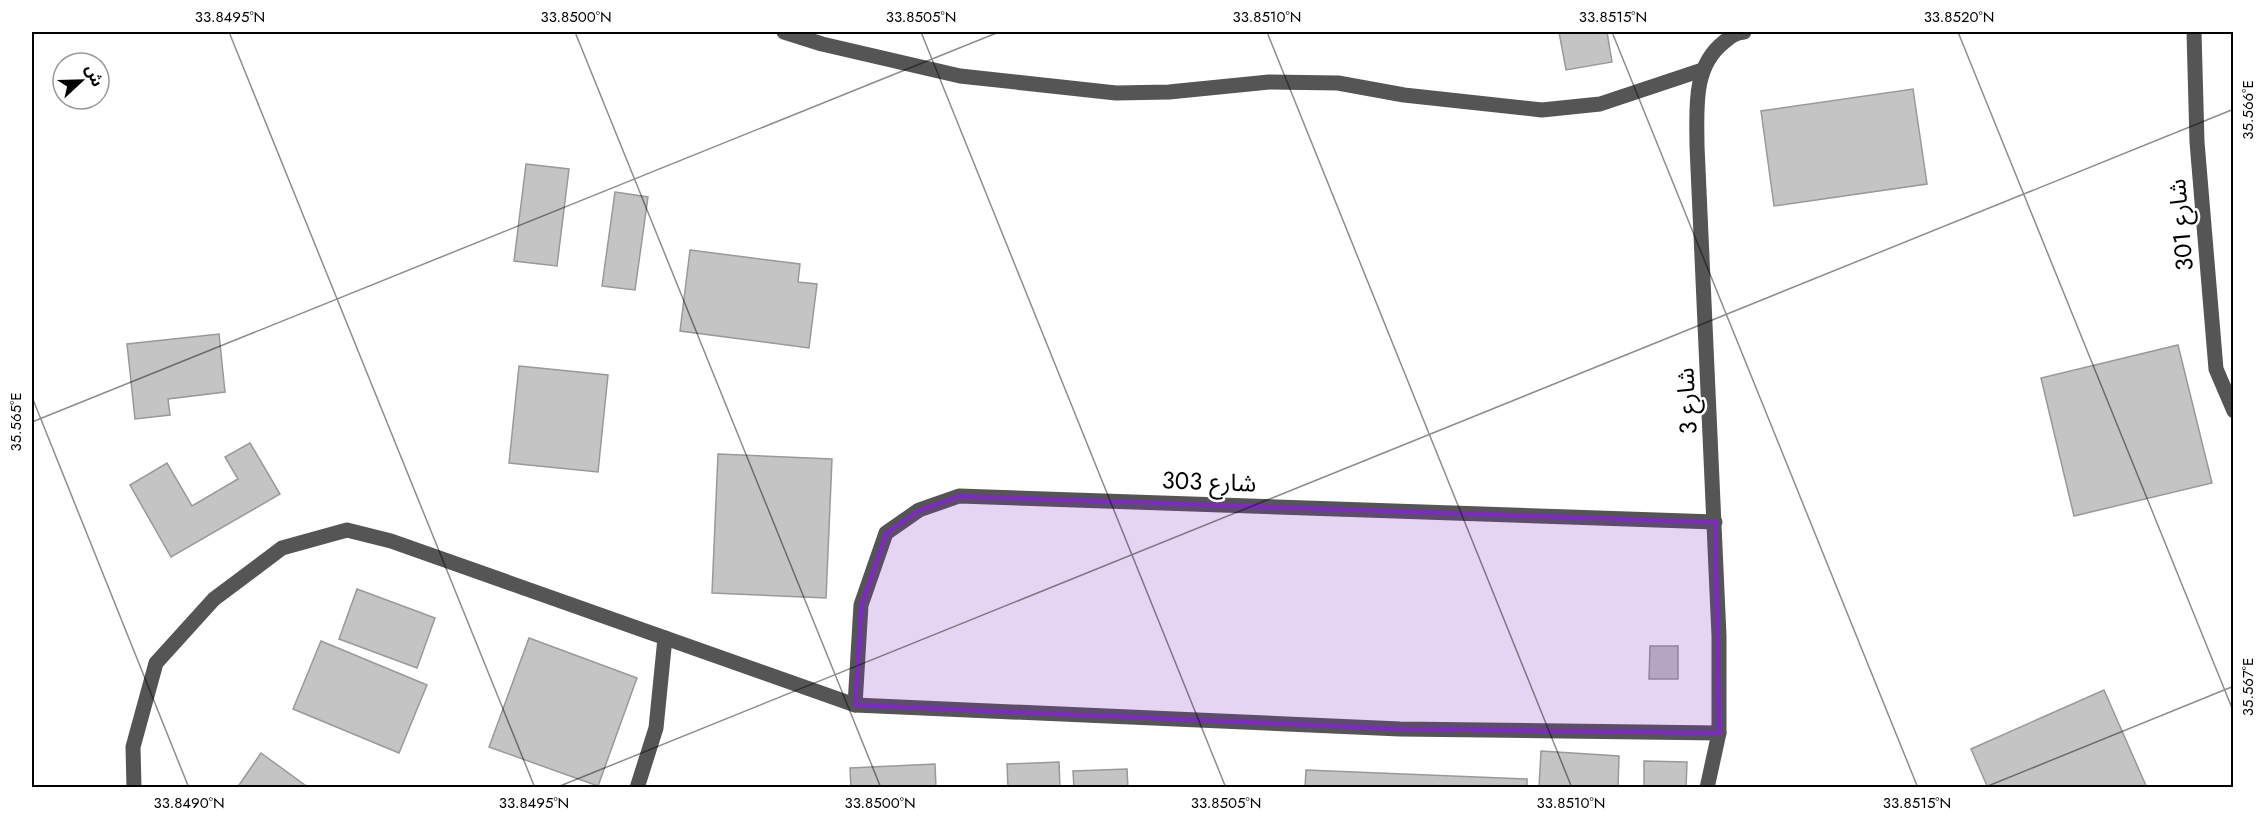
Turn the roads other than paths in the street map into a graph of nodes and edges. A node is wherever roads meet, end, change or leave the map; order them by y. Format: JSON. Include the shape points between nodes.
{"nodes":[{"id":1,"x":784,"y":32,"type":"edge"},
{"id":2,"x":1744,"y":32,"type":"edge"},
{"id":3,"x":2194,"y":32,"type":"edge"},
{"id":4,"x":1702,"y":70,"type":"junction"},
{"id":5,"x":2234,"y":411,"type":"edge"},
{"id":6,"x":1715,"y":522,"type":"junction"},
{"id":7,"x":665,"y":638,"type":"junction"},
{"id":8,"x":855,"y":705,"type":"junction"},
{"id":9,"x":1719,"y":733,"type":"junction"},
{"id":10,"x":637,"y":787,"type":"edge"},
{"id":11,"x":134,"y":788,"type":"edge"},
{"id":12,"x":1707,"y":788,"type":"edge"}],
"edges":[{"from":1,"to":4,"type":"street","via":[[960,76],[1116,93],[1169,92],[1269,81],[1338,82],[1404,95],[1542,110],[1600,104]]},
{"from":2,"to":4,"type":"street","name":"شارع 3","via":[[1735,33],[1715,49]]},
{"from":3,"to":5,"type":"street","name":"شارع 301","via":[[2197,142],[2216,369]]},
{"from":4,"to":6,"type":"street","name":"شارع 3","via":[[1697,98],[1697,146]]},
{"from":6,"to":8,"type":"street","name":"شارع 303","via":[[959,496],[919,510],[886,533],[861,605]]},
{"from":6,"to":9,"type":"street","name":"شارع 3"},
{"from":7,"to":8,"type":"street"},
{"from":7,"to":10,"type":"street","via":[[656,728]]},
{"from":7,"to":11,"type":"street","via":[[391,541],[347,530],[282,548],[214,599],[156,663],[133,747]]},
{"from":8,"to":9,"type":"street","via":[[1400,729]]},
{"from":9,"to":12,"type":"street","name":"شارع 3"}]}
